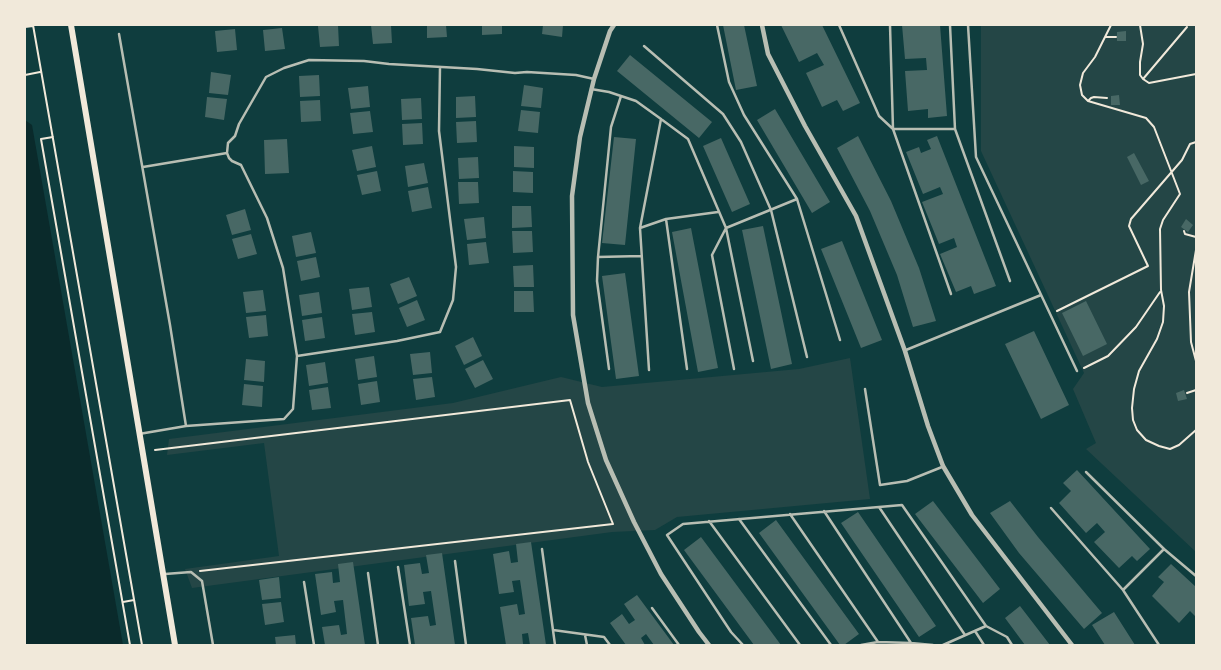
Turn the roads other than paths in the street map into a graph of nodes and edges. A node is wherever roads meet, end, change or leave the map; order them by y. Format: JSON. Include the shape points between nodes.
{"nodes":[{"id":1,"x":71,"y":25,"type":"edge"},
{"id":2,"x":614,"y":25,"type":"edge"},
{"id":3,"x":717,"y":25,"type":"edge"},
{"id":4,"x":762,"y":25,"type":"edge"},
{"id":5,"x":838,"y":25,"type":"edge"},
{"id":6,"x":890,"y":25,"type":"edge"},
{"id":7,"x":950,"y":25,"type":"edge"},
{"id":8,"x":968,"y":25,"type":"edge"},
{"id":9,"x":119,"y":34,"type":"dead end"},
{"id":10,"x":644,"y":46,"type":"dead end"},
{"id":11,"x":440,"y":67,"type":"junction"},
{"id":12,"x":594,"y":79,"type":"junction"},
{"id":13,"x":591,"y":89,"type":"junction"},
{"id":14,"x":621,"y":96,"type":"junction"},
{"id":15,"x":661,"y":118,"type":"junction"},
{"id":16,"x":893,"y":129,"type":"junction"},
{"id":17,"x":955,"y":129,"type":"junction"},
{"id":18,"x":227,"y":153,"type":"junction"},
{"id":19,"x":143,"y":167,"type":"junction"},
{"id":20,"x":797,"y":199,"type":"junction"},
{"id":21,"x":771,"y":210,"type":"junction"},
{"id":22,"x":718,"y":212,"type":"junction"},
{"id":23,"x":666,"y":219,"type":"junction"},
{"id":24,"x":640,"y":228,"type":"junction"},
{"id":25,"x":726,"y":228,"type":"junction"},
{"id":26,"x":641,"y":256,"type":"junction"},
{"id":27,"x":598,"y":257,"type":"junction"},
{"id":28,"x":1010,"y":281,"type":"dead end"},
{"id":29,"x":951,"y":294,"type":"dead end"},
{"id":30,"x":1041,"y":295,"type":"junction"},
{"id":31,"x":840,"y":340,"type":"dead end"},
{"id":32,"x":905,"y":351,"type":"junction"},
{"id":33,"x":297,"y":356,"type":"junction"},
{"id":34,"x":807,"y":357,"type":"dead end"},
{"id":35,"x":753,"y":361,"type":"dead end"},
{"id":36,"x":687,"y":369,"type":"dead end"},
{"id":37,"x":734,"y":369,"type":"dead end"},
{"id":38,"x":609,"y":370,"type":"dead end"},
{"id":39,"x":649,"y":370,"type":"dead end"},
{"id":40,"x":1077,"y":371,"type":"road end"},
{"id":41,"x":865,"y":389,"type":"dead end"},
{"id":42,"x":186,"y":426,"type":"junction"},
{"id":43,"x":139,"y":434,"type":"junction"},
{"id":44,"x":944,"y":466,"type":"junction"},
{"id":45,"x":1086,"y":472,"type":"dead end"},
{"id":46,"x":879,"y":507,"type":"junction"},
{"id":47,"x":1051,"y":508,"type":"dead end"},
{"id":48,"x":824,"y":511,"type":"junction"},
{"id":49,"x":790,"y":514,"type":"junction"},
{"id":50,"x":739,"y":519,"type":"junction"},
{"id":51,"x":709,"y":521,"type":"junction"},
{"id":52,"x":542,"y":549,"type":"dead end"},
{"id":53,"x":1164,"y":549,"type":"junction"},
{"id":54,"x":455,"y":561,"type":"dead end"},
{"id":55,"x":398,"y":567,"type":"dead end"},
{"id":56,"x":368,"y":572,"type":"dead end"},
{"id":57,"x":164,"y":575,"type":"junction"},
{"id":58,"x":1196,"y":576,"type":"edge"},
{"id":59,"x":304,"y":582,"type":"dead end"},
{"id":60,"x":1123,"y":590,"type":"junction"},
{"id":61,"x":652,"y":608,"type":"dead end"},
{"id":62,"x":986,"y":626,"type":"junction"},
{"id":63,"x":553,"y":630,"type":"junction"},
{"id":64,"x":975,"y":631,"type":"junction"},
{"id":65,"x":585,"y":635,"type":"junction"},
{"id":66,"x":966,"y":635,"type":"junction"},
{"id":67,"x":878,"y":642,"type":"junction"},
{"id":68,"x":911,"y":642,"type":"junction"},
{"id":69,"x":175,"y":645,"type":"edge"},
{"id":70,"x":213,"y":645,"type":"edge"},
{"id":71,"x":314,"y":645,"type":"edge"},
{"id":72,"x":378,"y":645,"type":"edge"},
{"id":73,"x":410,"y":645,"type":"edge"},
{"id":74,"x":466,"y":645,"type":"edge"},
{"id":75,"x":555,"y":645,"type":"edge"},
{"id":76,"x":587,"y":645,"type":"edge"},
{"id":77,"x":610,"y":645,"type":"edge"},
{"id":78,"x":679,"y":645,"type":"edge"},
{"id":79,"x":709,"y":645,"type":"edge"},
{"id":80,"x":742,"y":645,"type":"edge"},
{"id":81,"x":800,"y":645,"type":"edge"},
{"id":82,"x":831,"y":645,"type":"edge"},
{"id":83,"x":861,"y":645,"type":"edge"},
{"id":84,"x":933,"y":645,"type":"edge"},
{"id":85,"x":943,"y":645,"type":"edge"},
{"id":86,"x":984,"y":645,"type":"edge"},
{"id":87,"x":1012,"y":645,"type":"edge"},
{"id":88,"x":1072,"y":645,"type":"edge"},
{"id":89,"x":1159,"y":645,"type":"edge"}],
"edges":[{"from":1,"to":43,"type":"main road"},
{"from":2,"to":12,"type":"street"},
{"from":3,"to":20,"type":"lane","via":[[729,82],[744,115]]},
{"from":4,"to":32,"type":"street","via":[[768,54],[856,216]]},
{"from":5,"to":16,"type":"lane","via":[[879,116]]},
{"from":6,"to":16,"type":"lane"},
{"from":7,"to":17,"type":"lane"},
{"from":8,"to":30,"type":"lane","via":[[976,157]]},
{"from":9,"to":19,"type":"lane"},
{"from":10,"to":21,"type":"lane","via":[[723,114],[742,142]]},
{"from":11,"to":12,"type":"lane","via":[[576,75]]},
{"from":11,"to":18,"type":"lane","via":[[309,60],[284,68],[266,77],[235,136],[228,143]]},
{"from":11,"to":33,"type":"lane","via":[[439,131],[456,266],[454,300],[440,332]]},
{"from":12,"to":13,"type":"street"},
{"from":13,"to":14,"type":"lane"},
{"from":13,"to":79,"type":"street","via":[[572,196],[573,315],[588,403],[606,460],[634,522],[661,574]]},
{"from":14,"to":15,"type":"lane","via":[[636,101]]},
{"from":14,"to":27,"type":"lane","via":[[611,127]]},
{"from":15,"to":22,"type":"lane","via":[[688,139]]},
{"from":15,"to":24,"type":"lane"},
{"from":16,"to":17,"type":"lane"},
{"from":16,"to":29,"type":"lane"},
{"from":17,"to":28,"type":"lane"},
{"from":18,"to":19,"type":"lane"},
{"from":18,"to":33,"type":"lane","via":[[232,162],[241,165],[267,218],[282,268]]},
{"from":19,"to":42,"type":"lane"},
{"from":20,"to":21,"type":"lane"},
{"from":20,"to":31,"type":"lane"},
{"from":21,"to":25,"type":"lane"},
{"from":21,"to":34,"type":"lane"},
{"from":22,"to":23,"type":"lane"},
{"from":22,"to":25,"type":"lane"},
{"from":23,"to":24,"type":"lane"},
{"from":23,"to":36,"type":"lane"},
{"from":24,"to":26,"type":"lane"},
{"from":25,"to":35,"type":"lane"},
{"from":25,"to":37,"type":"lane","via":[[712,255]]},
{"from":26,"to":27,"type":"lane"},
{"from":26,"to":39,"type":"lane"},
{"from":27,"to":38,"type":"lane","via":[[597,281]]},
{"from":30,"to":32,"type":"lane"},
{"from":30,"to":40,"type":"lane"},
{"from":32,"to":44,"type":"street"},
{"from":33,"to":42,"type":"lane","via":[[294,409],[284,419]]},
{"from":41,"to":44,"type":"lane","via":[[880,485],[907,481]]},
{"from":42,"to":43,"type":"lane"},
{"from":43,"to":57,"type":"main road"},
{"from":44,"to":88,"type":"street","via":[[972,515]]},
{"from":45,"to":53,"type":"lane"},
{"from":46,"to":48,"type":"lane"},
{"from":46,"to":62,"type":"lane","via":[[902,505]]},
{"from":46,"to":66,"type":"lane"},
{"from":47,"to":60,"type":"lane"},
{"from":48,"to":49,"type":"lane"},
{"from":48,"to":68,"type":"lane"},
{"from":49,"to":50,"type":"lane"},
{"from":49,"to":67,"type":"lane"},
{"from":50,"to":51,"type":"lane"},
{"from":50,"to":82,"type":"lane"},
{"from":51,"to":80,"type":"lane","via":[[683,524],[667,535]]},
{"from":51,"to":81,"type":"lane"},
{"from":52,"to":63,"type":"lane"},
{"from":53,"to":58,"type":"lane"},
{"from":53,"to":60,"type":"lane"},
{"from":54,"to":74,"type":"lane"},
{"from":55,"to":73,"type":"lane"},
{"from":56,"to":72,"type":"lane"},
{"from":57,"to":69,"type":"main road"},
{"from":57,"to":70,"type":"lane","via":[[191,572],[202,580]]},
{"from":59,"to":71,"type":"lane"},
{"from":60,"to":89,"type":"lane"},
{"from":61,"to":78,"type":"lane"},
{"from":62,"to":64,"type":"lane"},
{"from":62,"to":87,"type":"lane","via":[[1007,637]]},
{"from":63,"to":65,"type":"lane"},
{"from":63,"to":75,"type":"lane"},
{"from":64,"to":66,"type":"lane"},
{"from":64,"to":86,"type":"lane"},
{"from":65,"to":76,"type":"lane"},
{"from":65,"to":77,"type":"lane","via":[[604,637]]},
{"from":66,"to":85,"type":"lane"},
{"from":67,"to":68,"type":"lane"},
{"from":67,"to":83,"type":"lane"},
{"from":68,"to":84,"type":"lane"}]}
